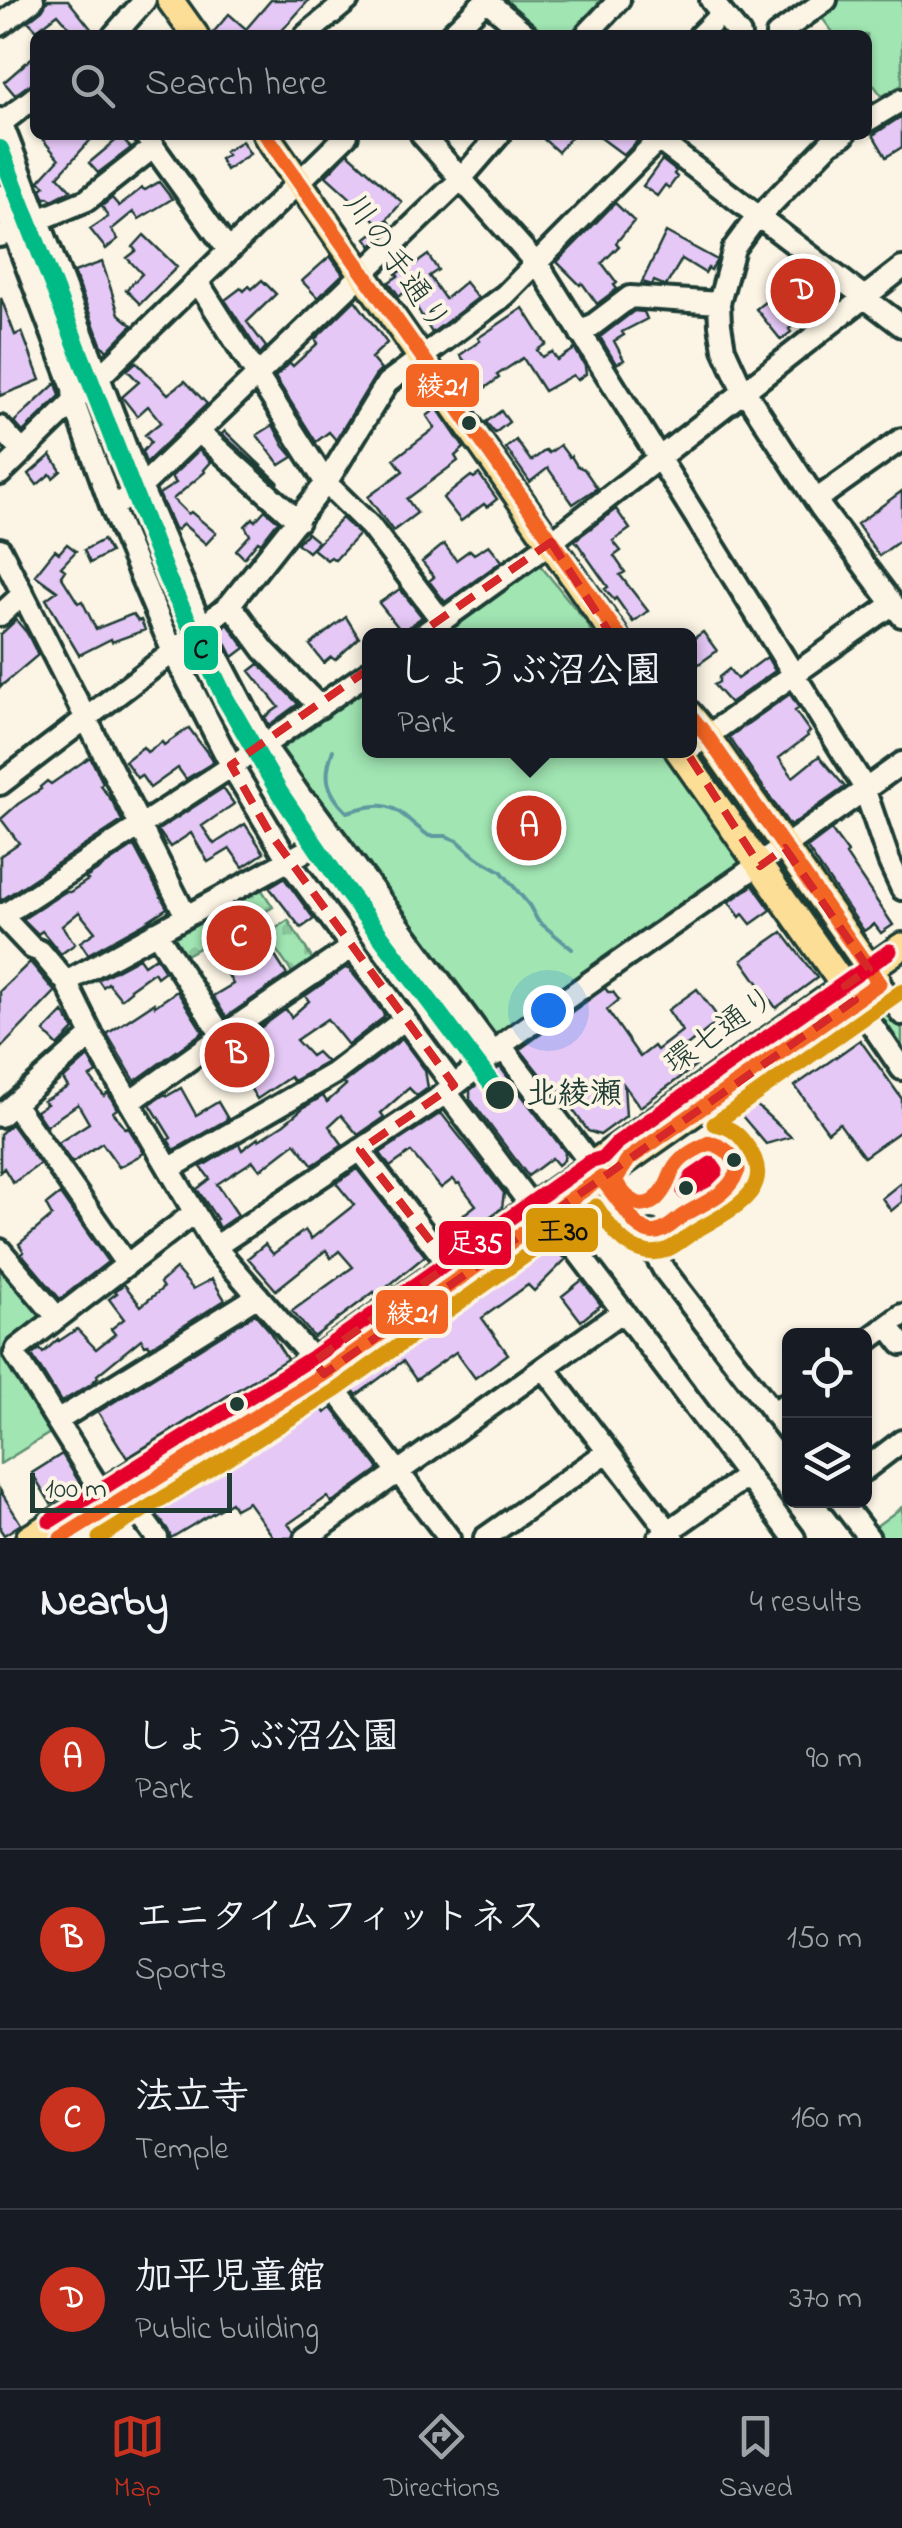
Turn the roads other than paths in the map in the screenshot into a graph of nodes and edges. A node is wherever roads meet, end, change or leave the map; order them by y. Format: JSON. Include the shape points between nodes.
{"nodes":[{"id":1,"x":33,"y":0,"type":"edge"},
{"id":2,"x":145,"y":0,"type":"edge"},
{"id":3,"x":170,"y":0,"type":"edge"},
{"id":4,"x":348,"y":0,"type":"edge"},
{"id":5,"x":486,"y":0,"type":"edge"},
{"id":6,"x":620,"y":0,"type":"edge"},
{"id":7,"x":826,"y":0,"type":"edge"},
{"id":8,"x":717,"y":7,"type":"edge"},
{"id":9,"x":0,"y":25,"type":"edge"},
{"id":10,"x":118,"y":30,"type":"edge"},
{"id":11,"x":191,"y":30,"type":"edge"},
{"id":12,"x":322,"y":30,"type":"edge"},
{"id":13,"x":455,"y":30,"type":"edge"},
{"id":14,"x":521,"y":30,"type":"edge"},
{"id":15,"x":591,"y":30,"type":"edge"},
{"id":16,"x":703,"y":30,"type":"edge"},
{"id":17,"x":736,"y":30,"type":"edge"},
{"id":18,"x":784,"y":30,"type":"edge"},
{"id":19,"x":902,"y":100,"type":"edge"},
{"id":20,"x":30,"y":101,"type":"edge"},
{"id":21,"x":872,"y":118,"type":"edge"},
{"id":22,"x":0,"y":122,"type":"edge"},
{"id":23,"x":270,"y":140,"type":"edge"},
{"id":24,"x":342,"y":140,"type":"edge"},
{"id":25,"x":426,"y":140,"type":"edge"},
{"id":26,"x":495,"y":140,"type":"edge"},
{"id":27,"x":653,"y":140,"type":"edge"},
{"id":28,"x":660,"y":140,"type":"edge"},
{"id":29,"x":830,"y":140,"type":"edge"},
{"id":30,"x":150,"y":141,"type":"edge"},
{"id":31,"x":460,"y":180,"type":"junction"},
{"id":32,"x":299,"y":182,"type":"junction"},
{"id":33,"x":0,"y":196,"type":"edge"},
{"id":34,"x":759,"y":217,"type":"junction"},
{"id":35,"x":39,"y":218,"type":"junction"},
{"id":36,"x":6,"y":232,"type":"edge"},
{"id":37,"x":228,"y":250,"type":"junction"},
{"id":38,"x":536,"y":264,"type":"junction"},
{"id":39,"x":902,"y":268,"type":"edge"},
{"id":40,"x":363,"y":272,"type":"junction"},
{"id":41,"x":196,"y":281,"type":"junction"},
{"id":42,"x":865,"y":298,"type":"junction"},
{"id":43,"x":719,"y":303,"type":"junction"},
{"id":44,"x":902,"y":326,"type":"edge"},
{"id":45,"x":581,"y":334,"type":"junction"},
{"id":46,"x":421,"y":358,"type":"junction"},
{"id":47,"x":100,"y":376,"type":"junction"},
{"id":48,"x":256,"y":376,"type":"junction"},
{"id":49,"x":746,"y":390,"type":"junction"},
{"id":50,"x":74,"y":403,"type":"junction"},
{"id":51,"x":0,"y":428,"type":"edge"},
{"id":52,"x":199,"y":432,"type":"junction"},
{"id":53,"x":902,"y":439,"type":"edge"},
{"id":54,"x":22,"y":452,"type":"junction"},
{"id":55,"x":658,"y":459,"type":"junction"},
{"id":56,"x":0,"y":474,"type":"edge"},
{"id":57,"x":326,"y":483,"type":"junction"},
{"id":58,"x":141,"y":487,"type":"junction"},
{"id":59,"x":816,"y":500,"type":"junction"},
{"id":60,"x":112,"y":508,"type":"junction"},
{"id":61,"x":298,"y":521,"type":"junction"},
{"id":62,"x":551,"y":542,"type":"junction"},
{"id":63,"x":0,"y":548,"type":"edge"},
{"id":64,"x":23,"y":594,"type":"junction"},
{"id":65,"x":230,"y":604,"type":"junction"},
{"id":66,"x":897,"y":610,"type":"edge"},
{"id":67,"x":0,"y":615,"type":"edge"},
{"id":68,"x":442,"y":620,"type":"junction"},
{"id":69,"x":202,"y":627,"type":"junction"},
{"id":70,"x":432,"y":628,"type":"edge"},
{"id":71,"x":612,"y":628,"type":"edge"},
{"id":72,"x":173,"y":652,"type":"junction"},
{"id":73,"x":793,"y":676,"type":"junction"},
{"id":74,"x":362,"y":677,"type":"edge"},
{"id":75,"x":320,"y":707,"type":"junction"},
{"id":76,"x":87,"y":717,"type":"junction"},
{"id":77,"x":697,"y":742,"type":"edge"},
{"id":78,"x":264,"y":745,"type":"junction"},
{"id":79,"x":697,"y":756,"type":"edge"},
{"id":80,"x":695,"y":758,"type":"edge"},
{"id":81,"x":902,"y":763,"type":"edge"},
{"id":82,"x":231,"y":765,"type":"junction"},
{"id":83,"x":2,"y":778,"type":"edge"},
{"id":84,"x":865,"y":790,"type":"junction"},
{"id":85,"x":140,"y":825,"type":"junction"},
{"id":86,"x":785,"y":848,"type":"junction"},
{"id":87,"x":295,"y":857,"type":"junction"},
{"id":88,"x":760,"y":866,"type":"junction"},
{"id":89,"x":902,"y":888,"type":"edge"},
{"id":90,"x":1,"y":915,"type":"edge"},
{"id":91,"x":186,"y":916,"type":"junction"},
{"id":92,"x":156,"y":932,"type":"junction"},
{"id":93,"x":902,"y":946,"type":"edge"},
{"id":94,"x":351,"y":948,"type":"junction"},
{"id":95,"x":902,"y":966,"type":"edge"},
{"id":96,"x":874,"y":976,"type":"junction"},
{"id":97,"x":66,"y":982,"type":"junction"},
{"id":98,"x":850,"y":993,"type":"junction"},
{"id":99,"x":902,"y":1014,"type":"edge"},
{"id":100,"x":405,"y":1019,"type":"junction"},
{"id":101,"x":92,"y":1035,"type":"junction"},
{"id":102,"x":222,"y":1036,"type":"junction"},
{"id":103,"x":498,"y":1052,"type":"junction"},
{"id":104,"x":902,"y":1068,"type":"edge"},
{"id":105,"x":453,"y":1082,"type":"junction"},
{"id":106,"x":130,"y":1102,"type":"junction"},
{"id":107,"x":7,"y":1110,"type":"edge"},
{"id":108,"x":360,"y":1150,"type":"junction"},
{"id":109,"x":591,"y":1164,"type":"junction"},
{"id":110,"x":170,"y":1168,"type":"junction"},
{"id":111,"x":194,"y":1213,"type":"junction"},
{"id":112,"x":538,"y":1213,"type":"junction"},
{"id":113,"x":651,"y":1232,"type":"dead end"},
{"id":114,"x":216,"y":1247,"type":"junction"},
{"id":115,"x":0,"y":1250,"type":"edge"},
{"id":116,"x":127,"y":1265,"type":"junction"},
{"id":117,"x":449,"y":1266,"type":"junction"},
{"id":118,"x":258,"y":1296,"type":"junction"},
{"id":119,"x":623,"y":1311,"type":"junction"},
{"id":120,"x":58,"y":1317,"type":"junction"},
{"id":121,"x":895,"y":1320,"type":"edge"},
{"id":122,"x":872,"y":1338,"type":"edge"},
{"id":123,"x":902,"y":1344,"type":"edge"},
{"id":124,"x":319,"y":1368,"type":"junction"},
{"id":125,"x":544,"y":1368,"type":"junction"},
{"id":126,"x":781,"y":1407,"type":"edge"},
{"id":127,"x":57,"y":1421,"type":"junction"},
{"id":128,"x":902,"y":1442,"type":"edge"},
{"id":129,"x":607,"y":1452,"type":"junction"},
{"id":130,"x":872,"y":1464,"type":"edge"},
{"id":131,"x":399,"y":1472,"type":"junction"},
{"id":132,"x":746,"y":1476,"type":"junction"},
{"id":133,"x":114,"y":1495,"type":"junction"},
{"id":134,"x":846,"y":1508,"type":"edge"},
{"id":135,"x":667,"y":1536,"type":"edge"},
{"id":136,"x":30,"y":1538,"type":"edge"},
{"id":137,"x":60,"y":1538,"type":"edge"},
{"id":138,"x":157,"y":1538,"type":"edge"},
{"id":139,"x":306,"y":1538,"type":"edge"},
{"id":140,"x":450,"y":1538,"type":"edge"},
{"id":141,"x":485,"y":1538,"type":"edge"},
{"id":142,"x":794,"y":1538,"type":"edge"},
{"id":143,"x":868,"y":1538,"type":"edge"}],
"edges":[{"from":1,"to":9,"type":"street"},
{"from":2,"to":10,"type":"street"},
{"from":3,"to":11,"type":"main road"},
{"from":4,"to":12,"type":"street"},
{"from":5,"to":13,"type":"street"},
{"from":5,"to":14,"type":"street"},
{"from":6,"to":15,"type":"street"},
{"from":7,"to":18,"type":"street"},
{"from":8,"to":16,"type":"street"},
{"from":8,"to":17,"type":"street"},
{"from":19,"to":21,"type":"street"},
{"from":20,"to":22,"type":"street"},
{"from":22,"to":35,"type":"street"},
{"from":23,"to":32,"type":"main road","name":"川の手通り"},
{"from":24,"to":32,"type":"street"},
{"from":25,"to":31,"type":"street"},
{"from":26,"to":31,"type":"street"},
{"from":27,"to":38,"type":"street"},
{"from":28,"to":34,"type":"street"},
{"from":29,"to":34,"type":"street"},
{"from":30,"to":35,"type":"street","via":[[87,200]]},
{"from":30,"to":37,"type":"street"},
{"from":31,"to":38,"type":"street"},
{"from":31,"to":40,"type":"street"},
{"from":32,"to":37,"type":"street"},
{"from":32,"to":40,"type":"main road","name":"川の手通り"},
{"from":33,"to":36,"type":"street"},
{"from":34,"to":42,"type":"street"},
{"from":34,"to":43,"type":"street","via":[[734,248]]},
{"from":35,"to":36,"type":"street"},
{"from":35,"to":47,"type":"street"},
{"from":36,"to":50,"type":"street"},
{"from":37,"to":41,"type":"street"},
{"from":38,"to":45,"type":"street"},
{"from":38,"to":46,"type":"street"},
{"from":39,"to":42,"type":"street"},
{"from":40,"to":46,"type":"main road","name":"川の手通り"},
{"from":40,"to":48,"type":"street"},
{"from":41,"to":47,"type":"street"},
{"from":41,"to":48,"type":"street"},
{"from":42,"to":44,"type":"street"},
{"from":42,"to":49,"type":"street"},
{"from":43,"to":45,"type":"street","via":[[630,297]]},
{"from":43,"to":49,"type":"street","via":[[724,348]]},
{"from":45,"to":55,"type":"street"},
{"from":46,"to":57,"type":"street","via":[[387,383]]},
{"from":46,"to":62,"type":"main road","name":"川の手通り"},
{"from":47,"to":50,"type":"street"},
{"from":47,"to":58,"type":"street"},
{"from":48,"to":52,"type":"street"},
{"from":48,"to":57,"type":"street"},
{"from":49,"to":55,"type":"street"},
{"from":49,"to":59,"type":"street"},
{"from":50,"to":54,"type":"street"},
{"from":50,"to":60,"type":"street"},
{"from":51,"to":54,"type":"street"},
{"from":52,"to":58,"type":"street"},
{"from":52,"to":61,"type":"street"},
{"from":53,"to":59,"type":"street"},
{"from":54,"to":56,"type":"street"},
{"from":55,"to":62,"type":"street"},
{"from":55,"to":73,"type":"street"},
{"from":57,"to":61,"type":"street"},
{"from":57,"to":68,"type":"street","via":[[370,526]]},
{"from":58,"to":60,"type":"street"},
{"from":58,"to":69,"type":"street"},
{"from":59,"to":66,"type":"street"},
{"from":60,"to":72,"type":"street"},
{"from":61,"to":65,"type":"street"},
{"from":62,"to":68,"type":"street"},
{"from":62,"to":71,"type":"main road","name":"川の手通り"},
{"from":63,"to":64,"type":"street"},
{"from":64,"to":67,"type":"street"},
{"from":64,"to":76,"type":"street"},
{"from":65,"to":69,"type":"street"},
{"from":65,"to":75,"type":"street"},
{"from":66,"to":73,"type":"street"},
{"from":68,"to":70,"type":"street"},
{"from":69,"to":72,"type":"street"},
{"from":69,"to":78,"type":"street"},
{"from":72,"to":76,"type":"street"},
{"from":72,"to":82,"type":"street"},
{"from":73,"to":77,"type":"street"},
{"from":73,"to":84,"type":"street"},
{"from":74,"to":75,"type":"street"},
{"from":75,"to":78,"type":"street"},
{"from":76,"to":83,"type":"street"},
{"from":76,"to":85,"type":"street"},
{"from":78,"to":82,"type":"street"},
{"from":78,"to":103,"type":"street"},
{"from":79,"to":86,"type":"main road"},
{"from":80,"to":88,"type":"main road"},
{"from":81,"to":84,"type":"street"},
{"from":82,"to":85,"type":"street"},
{"from":82,"to":87,"type":"street"},
{"from":84,"to":86,"type":"street"},
{"from":84,"to":89,"type":"street"},
{"from":85,"to":90,"type":"street"},
{"from":85,"to":91,"type":"street"},
{"from":86,"to":88,"type":"street"},
{"from":86,"to":96,"type":"main road"},
{"from":87,"to":91,"type":"street"},
{"from":87,"to":94,"type":"street"},
{"from":87,"to":105,"type":"street","via":[[452,1068]]},
{"from":88,"to":98,"type":"main road"},
{"from":88,"to":103,"type":"street"},
{"from":90,"to":97,"type":"street"},
{"from":91,"to":92,"type":"street"},
{"from":92,"to":97,"type":"street"},
{"from":92,"to":102,"type":"street"},
{"from":93,"to":96,"type":"main road","name":"環七通り"},
{"from":94,"to":100,"type":"street"},
{"from":94,"to":102,"type":"street"},
{"from":95,"to":96,"type":"main road","name":"環七通り"},
{"from":96,"to":98,"type":"main road","name":"環七通り"},
{"from":96,"to":99,"type":"street"},
{"from":97,"to":101,"type":"street"},
{"from":98,"to":104,"type":"street"},
{"from":98,"to":109,"type":"main road","name":"環七通り"},
{"from":98,"to":112,"type":"main road","name":"環七通り"},
{"from":100,"to":105,"type":"street"},
{"from":100,"to":110,"type":"street","via":[[333,1074]]},
{"from":101,"to":106,"type":"street"},
{"from":101,"to":107,"type":"street"},
{"from":102,"to":106,"type":"street"},
{"from":103,"to":105,"type":"street"},
{"from":103,"to":109,"type":"street"},
{"from":105,"to":108,"type":"street"},
{"from":105,"to":112,"type":"street"},
{"from":106,"to":110,"type":"street"},
{"from":107,"to":116,"type":"street"},
{"from":108,"to":114,"type":"street"},
{"from":108,"to":117,"type":"street"},
{"from":109,"to":112,"type":"main road","name":"環七通り"},
{"from":110,"to":111,"type":"street"},
{"from":111,"to":114,"type":"street"},
{"from":111,"to":116,"type":"street"},
{"from":112,"to":117,"type":"main road","name":"環七通り"},
{"from":112,"to":119,"type":"street","via":[[571,1243]]},
{"from":112,"to":124,"type":"main road","name":"環七通り"},
{"from":113,"to":126,"type":"street","via":[[664,1270]]},
{"from":114,"to":118,"type":"street"},
{"from":115,"to":120,"type":"street"},
{"from":116,"to":120,"type":"street"},
{"from":117,"to":124,"type":"main road","name":"環七通り"},
{"from":118,"to":124,"type":"street"},
{"from":118,"to":127,"type":"street"},
{"from":119,"to":125,"type":"street"},
{"from":119,"to":132,"type":"street"},
{"from":120,"to":127,"type":"street","via":[[15,1354]]},
{"from":121,"to":122,"type":"street"},
{"from":121,"to":123,"type":"street"},
{"from":124,"to":131,"type":"street"},
{"from":124,"to":133,"type":"main road","name":"環七通り"},
{"from":125,"to":129,"type":"street"},
{"from":125,"to":131,"type":"street"},
{"from":127,"to":133,"type":"street"},
{"from":128,"to":130,"type":"street"},
{"from":129,"to":135,"type":"street"},
{"from":129,"to":141,"type":"street"},
{"from":131,"to":139,"type":"street"},
{"from":131,"to":140,"type":"street"},
{"from":132,"to":135,"type":"street"},
{"from":132,"to":142,"type":"street"},
{"from":133,"to":136,"type":"main road","name":"環七通り"},
{"from":133,"to":137,"type":"main road","name":"環七通り"},
{"from":133,"to":138,"type":"street"},
{"from":134,"to":143,"type":"street"}]}
